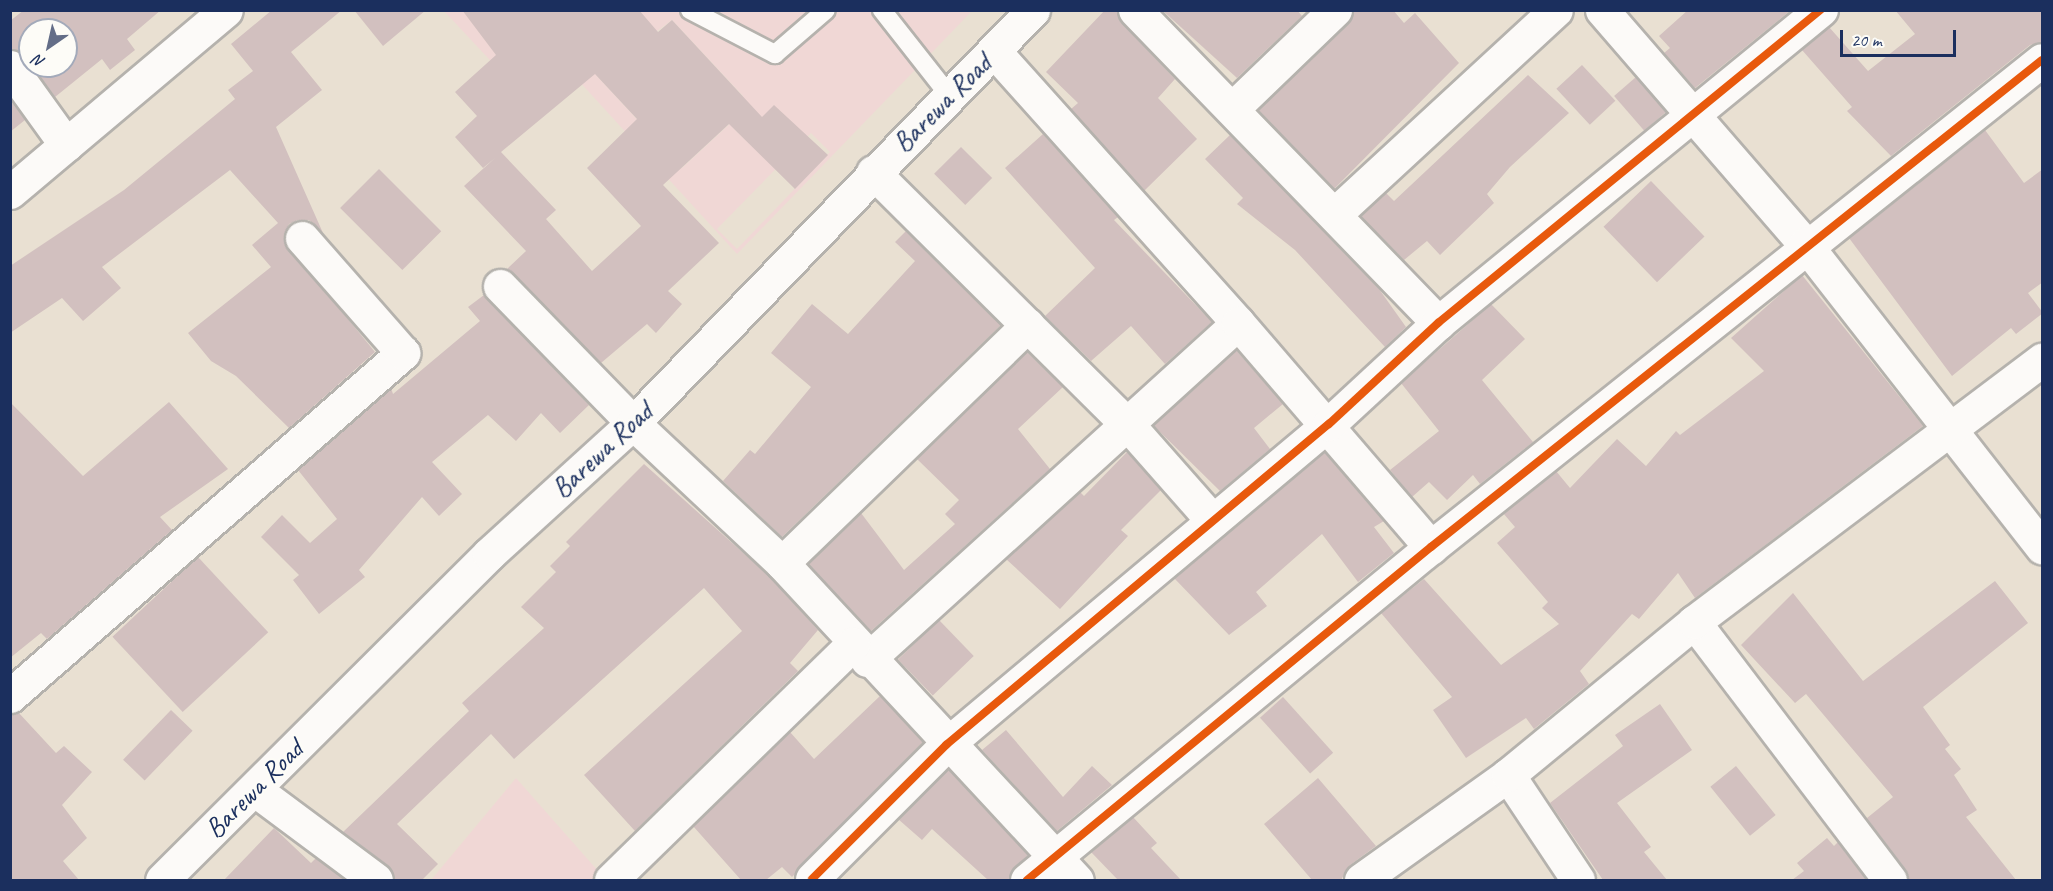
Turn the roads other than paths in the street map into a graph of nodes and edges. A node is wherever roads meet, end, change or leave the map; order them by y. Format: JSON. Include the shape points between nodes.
{"nodes":[{"id":1,"x":226,"y":10,"type":"edge"},
{"id":2,"x":690,"y":10,"type":"edge"},
{"id":3,"x":826,"y":10,"type":"edge"},
{"id":4,"x":882,"y":10,"type":"edge"},
{"id":5,"x":1033,"y":10,"type":"edge"},
{"id":6,"x":1135,"y":10,"type":"edge"},
{"id":7,"x":1335,"y":10,"type":"edge"},
{"id":8,"x":1556,"y":10,"type":"edge"},
{"id":9,"x":1602,"y":10,"type":"edge"},
{"id":10,"x":1821,"y":10,"type":"edge"},
{"id":11,"x":994,"y":51,"type":"junction"},
{"id":12,"x":2043,"y":60,"type":"edge"},
{"id":13,"x":10,"y":67,"type":"edge"},
{"id":14,"x":949,"y":95,"type":"junction"},
{"id":15,"x":1232,"y":109,"type":"junction"},
{"id":16,"x":1692,"y":119,"type":"junction"},
{"id":17,"x":66,"y":145,"type":"junction"},
{"id":18,"x":873,"y":172,"type":"junction"},
{"id":19,"x":10,"y":192,"type":"edge"},
{"id":20,"x":1336,"y":213,"type":"junction"},
{"id":21,"x":302,"y":238,"type":"dead end"},
{"id":22,"x":1805,"y":244,"type":"junction"},
{"id":23,"x":500,"y":286,"type":"dead end"},
{"id":24,"x":1238,"y":323,"type":"junction"},
{"id":25,"x":1438,"y":323,"type":"junction"},
{"id":26,"x":1028,"y":325,"type":"junction"},
{"id":27,"x":2043,"y":360,"type":"edge"},
{"id":28,"x":633,"y":423,"type":"junction"},
{"id":29,"x":1329,"y":424,"type":"junction"},
{"id":30,"x":1130,"y":427,"type":"junction"},
{"id":31,"x":1954,"y":431,"type":"junction"},
{"id":32,"x":1213,"y":521,"type":"junction"},
{"id":33,"x":1431,"y":547,"type":"junction"},
{"id":34,"x":2043,"y":548,"type":"edge"},
{"id":35,"x":782,"y":563,"type":"junction"},
{"id":36,"x":1694,"y":622,"type":"junction"},
{"id":37,"x":860,"y":652,"type":"junction"},
{"id":38,"x":10,"y":696,"type":"edge"},
{"id":39,"x":946,"y":745,"type":"junction"},
{"id":40,"x":1508,"y":775,"type":"junction"},
{"id":41,"x":254,"y":789,"type":"junction"},
{"id":42,"x":1055,"y":857,"type":"junction"},
{"id":43,"x":1374,"y":877,"type":"edge"},
{"id":44,"x":812,"y":879,"type":"edge"},
{"id":45,"x":162,"y":880,"type":"edge"},
{"id":46,"x":376,"y":880,"type":"edge"},
{"id":47,"x":611,"y":880,"type":"edge"},
{"id":48,"x":1027,"y":880,"type":"edge"},
{"id":49,"x":1077,"y":880,"type":"edge"},
{"id":50,"x":1578,"y":880,"type":"edge"},
{"id":51,"x":1890,"y":880,"type":"edge"}],
"edges":[{"from":1,"to":17,"type":"street"},
{"from":2,"to":3,"type":"lane","via":[[775,54]]},
{"from":4,"to":14,"type":"lane"},
{"from":5,"to":11,"type":"street","name":"Barewa Road"},
{"from":6,"to":15,"type":"street"},
{"from":7,"to":15,"type":"street"},
{"from":8,"to":20,"type":"street"},
{"from":9,"to":16,"type":"street"},
{"from":10,"to":16,"type":"street"},
{"from":11,"to":14,"type":"street","name":"Barewa Road"},
{"from":11,"to":24,"type":"street"},
{"from":12,"to":22,"type":"street"},
{"from":13,"to":17,"type":"street"},
{"from":14,"to":18,"type":"street","name":"Barewa Road"},
{"from":15,"to":20,"type":"street"},
{"from":16,"to":22,"type":"street"},
{"from":16,"to":25,"type":"street"},
{"from":17,"to":19,"type":"street"},
{"from":18,"to":26,"type":"street"},
{"from":18,"to":28,"type":"street","name":"Barewa Road"},
{"from":20,"to":25,"type":"street"},
{"from":21,"to":38,"type":"street","via":[[403,353]]},
{"from":22,"to":31,"type":"street"},
{"from":22,"to":33,"type":"street"},
{"from":23,"to":28,"type":"street"},
{"from":24,"to":29,"type":"street"},
{"from":24,"to":30,"type":"street"},
{"from":25,"to":29,"type":"street"},
{"from":26,"to":30,"type":"street"},
{"from":26,"to":35,"type":"street"},
{"from":27,"to":31,"type":"street"},
{"from":28,"to":35,"type":"street"},
{"from":28,"to":41,"type":"street","name":"Barewa Road","via":[[489,554]]},
{"from":29,"to":32,"type":"street"},
{"from":29,"to":33,"type":"street"},
{"from":30,"to":32,"type":"street"},
{"from":30,"to":37,"type":"street"},
{"from":31,"to":34,"type":"street"},
{"from":31,"to":36,"type":"street"},
{"from":32,"to":39,"type":"street"},
{"from":33,"to":42,"type":"street"},
{"from":35,"to":37,"type":"street"},
{"from":36,"to":40,"type":"street"},
{"from":36,"to":51,"type":"street"},
{"from":37,"to":39,"type":"street"},
{"from":37,"to":47,"type":"street"},
{"from":39,"to":42,"type":"street"},
{"from":39,"to":44,"type":"street"},
{"from":40,"to":43,"type":"street"},
{"from":40,"to":50,"type":"street"},
{"from":41,"to":45,"type":"street","name":"Barewa Road"},
{"from":41,"to":46,"type":"street"},
{"from":42,"to":48,"type":"street"},
{"from":42,"to":49,"type":"street"}]}
